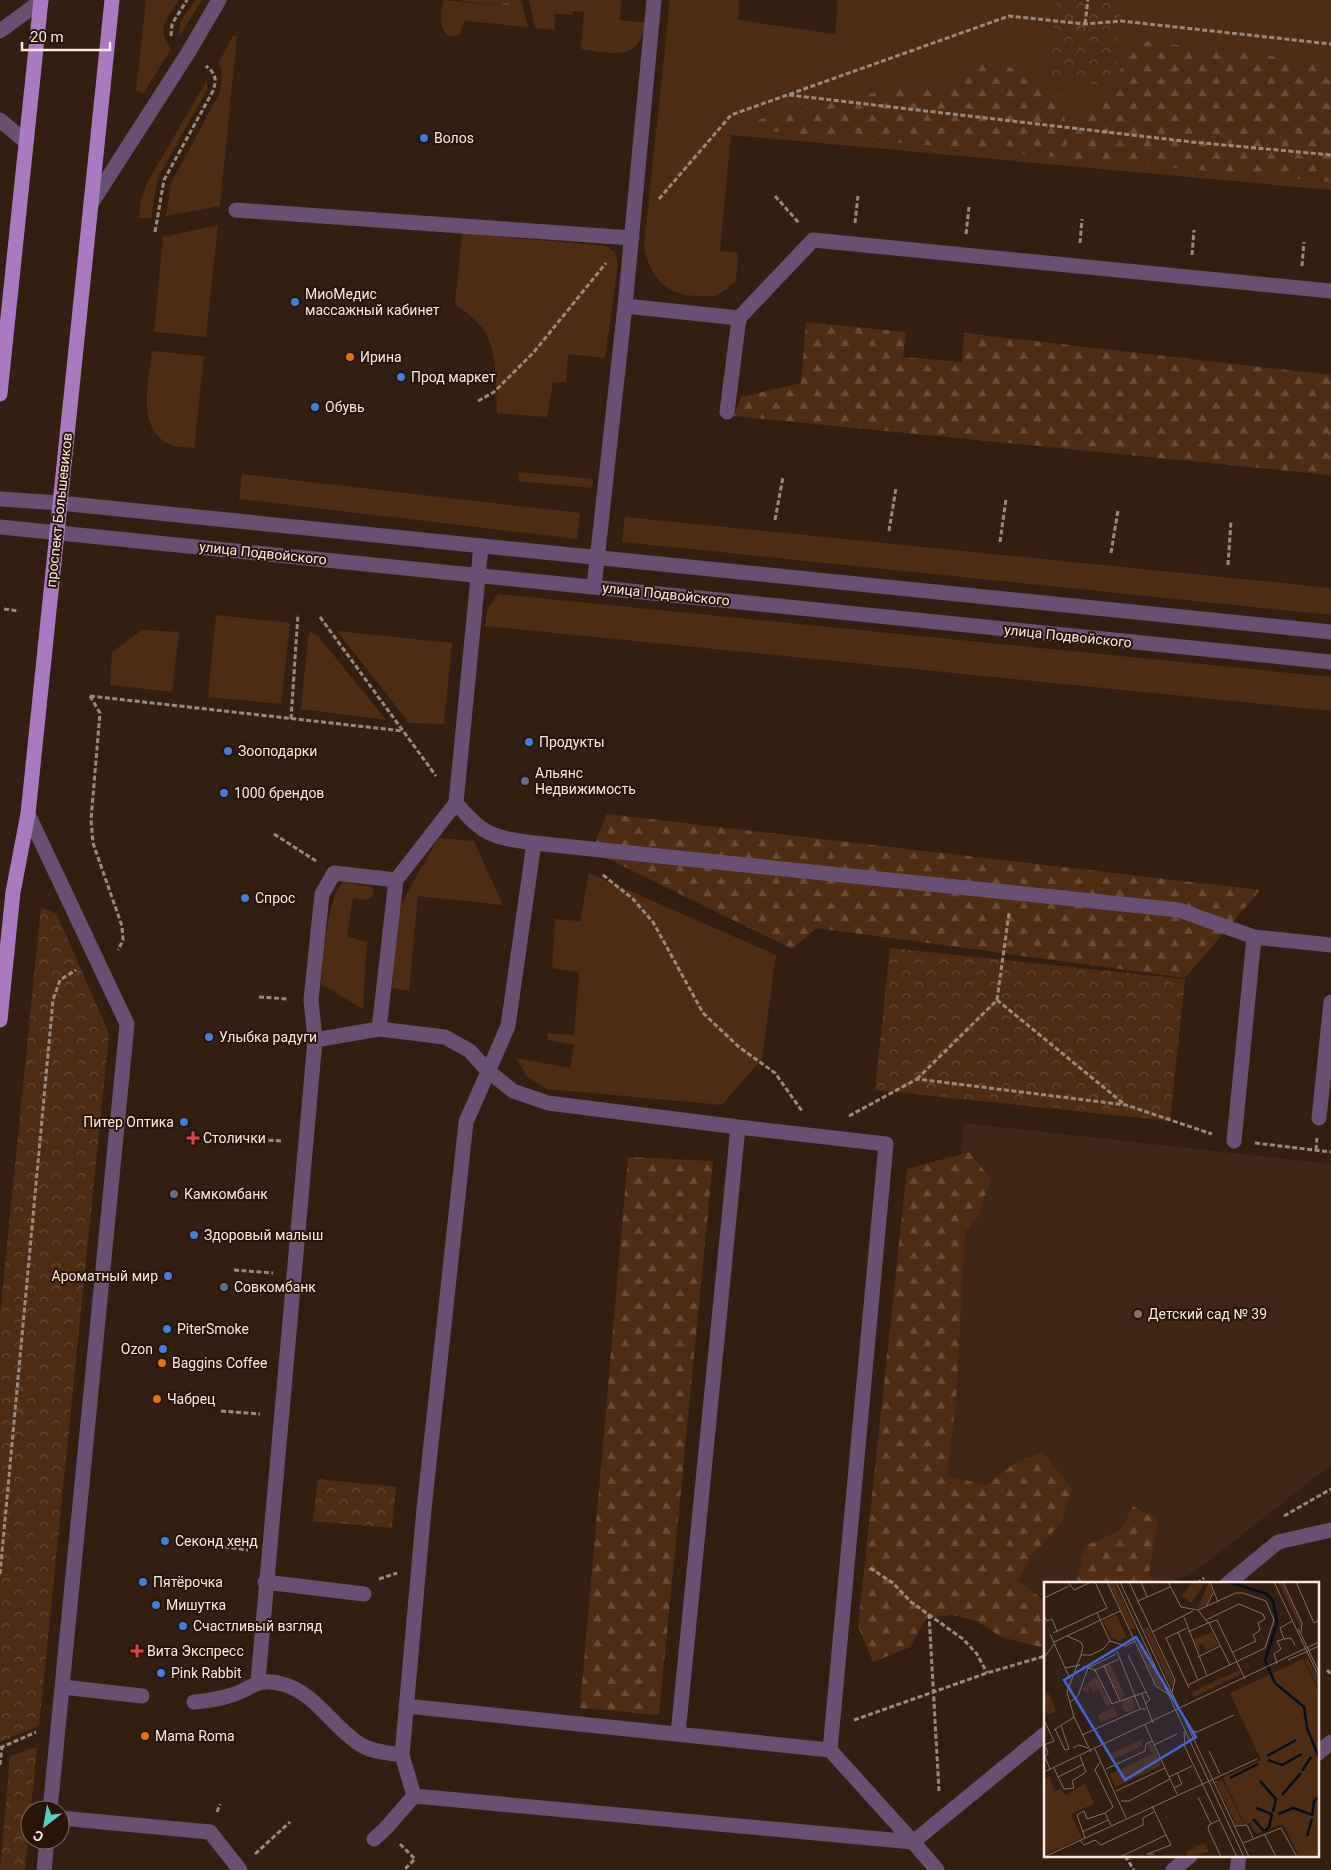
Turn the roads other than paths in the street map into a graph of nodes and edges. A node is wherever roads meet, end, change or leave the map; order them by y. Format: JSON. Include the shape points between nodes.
{"nodes":[{"id":1,"x":112,"y":0,"type":"edge"},
{"id":2,"x":219,"y":0,"type":"edge"},
{"id":3,"x":654,"y":0,"type":"edge"},
{"id":4,"x":41,"y":1,"type":"edge"},
{"id":5,"x":0,"y":30,"type":"edge"},
{"id":6,"x":0,"y":120,"type":"edge"},
{"id":7,"x":26,"y":142,"type":"junction"},
{"id":8,"x":91,"y":204,"type":"junction"},
{"id":9,"x":236,"y":210,"type":"dead end"},
{"id":10,"x":632,"y":238,"type":"junction"},
{"id":11,"x":1331,"y":291,"type":"edge"},
{"id":12,"x":625,"y":306,"type":"junction"},
{"id":13,"x":739,"y":318,"type":"junction"},
{"id":14,"x":0,"y":394,"type":"edge"},
{"id":15,"x":727,"y":412,"type":"dead end"},
{"id":16,"x":0,"y":499,"type":"edge"},
{"id":17,"x":60,"y":504,"type":"junction"},
{"id":18,"x":0,"y":527,"type":"edge"},
{"id":19,"x":57,"y":531,"type":"junction"},
{"id":20,"x":481,"y":546,"type":"junction"},
{"id":21,"x":598,"y":558,"type":"junction"},
{"id":22,"x":478,"y":575,"type":"junction"},
{"id":23,"x":594,"y":587,"type":"junction"},
{"id":24,"x":1331,"y":632,"type":"edge"},
{"id":25,"x":1331,"y":662,"type":"edge"},
{"id":26,"x":456,"y":803,"type":"junction"},
{"id":27,"x":28,"y":814,"type":"junction"},
{"id":28,"x":534,"y":843,"type":"junction"},
{"id":29,"x":396,"y":880,"type":"junction"},
{"id":30,"x":1254,"y":937,"type":"junction"},
{"id":31,"x":1331,"y":945,"type":"edge"},
{"id":32,"x":1331,"y":1002,"type":"edge"},
{"id":33,"x":0,"y":1020,"type":"edge"},
{"id":34,"x":379,"y":1030,"type":"junction"},
{"id":35,"x":315,"y":1040,"type":"junction"},
{"id":36,"x":488,"y":1071,"type":"junction"},
{"id":37,"x":1319,"y":1118,"type":"dead end"},
{"id":38,"x":738,"y":1127,"type":"junction"},
{"id":39,"x":1234,"y":1141,"type":"road end"},
{"id":40,"x":1331,"y":1530,"type":"edge"},
{"id":41,"x":265,"y":1582,"type":"junction"},
{"id":42,"x":1229,"y":1582,"type":"edge"},
{"id":43,"x":364,"y":1594,"type":"road end"},
{"id":44,"x":258,"y":1681,"type":"junction"},
{"id":45,"x":63,"y":1687,"type":"junction"},
{"id":46,"x":142,"y":1696,"type":"dead end"},
{"id":47,"x":194,"y":1702,"type":"dead end"},
{"id":48,"x":406,"y":1706,"type":"junction"},
{"id":49,"x":678,"y":1734,"type":"junction"},
{"id":50,"x":1044,"y":1735,"type":"edge"},
{"id":51,"x":1331,"y":1742,"type":"edge"},
{"id":52,"x":830,"y":1750,"type":"junction"},
{"id":53,"x":1318,"y":1753,"type":"edge"},
{"id":54,"x":402,"y":1755,"type":"junction"},
{"id":55,"x":414,"y":1796,"type":"junction"},
{"id":56,"x":51,"y":1800,"type":"edge"},
{"id":57,"x":70,"y":1819,"type":"edge"},
{"id":58,"x":380,"y":1834,"type":"road end"},
{"id":59,"x":913,"y":1842,"type":"junction"},
{"id":60,"x":46,"y":1850,"type":"edge"},
{"id":61,"x":1188,"y":1858,"type":"edge"},
{"id":62,"x":240,"y":1869,"type":"edge"},
{"id":63,"x":44,"y":1870,"type":"edge"},
{"id":64,"x":937,"y":1870,"type":"edge"},
{"id":65,"x":1173,"y":1870,"type":"edge"}],
"edges":[{"from":1,"to":8,"type":"main road","name":"проспект Большевиков"},
{"from":2,"to":8,"type":"street"},
{"from":3,"to":10,"type":"street"},
{"from":4,"to":5,"type":"street"},
{"from":4,"to":7,"type":"main road"},
{"from":6,"to":7,"type":"street"},
{"from":7,"to":14,"type":"main road"},
{"from":8,"to":17,"type":"main road","name":"проспект Большевиков"},
{"from":9,"to":10,"type":"street"},
{"from":10,"to":12,"type":"street"},
{"from":11,"to":13,"type":"street","via":[[813,240]]},
{"from":12,"to":13,"type":"street"},
{"from":12,"to":21,"type":"street"},
{"from":13,"to":15,"type":"street"},
{"from":16,"to":17,"type":"street","name":"улица Подвойского"},
{"from":17,"to":19,"type":"main road","name":"проспект Большевиков"},
{"from":17,"to":20,"type":"street","name":"улица Подвойского"},
{"from":18,"to":19,"type":"street","name":"улица Подвойского"},
{"from":19,"to":22,"type":"street","name":"улица Подвойского"},
{"from":19,"to":27,"type":"main road","name":"проспект Большевиков"},
{"from":20,"to":21,"type":"street","name":"улица Подвойского"},
{"from":20,"to":22,"type":"street"},
{"from":21,"to":23,"type":"street"},
{"from":21,"to":24,"type":"street","name":"улица Подвойского"},
{"from":22,"to":23,"type":"street","name":"улица Подвойского"},
{"from":22,"to":26,"type":"street"},
{"from":23,"to":25,"type":"street","name":"улица Подвойского"},
{"from":26,"to":28,"type":"street","via":[[474,824],[498,838]]},
{"from":26,"to":29,"type":"street"},
{"from":27,"to":33,"type":"main road","name":"проспект Большевиков","via":[[13,892]]},
{"from":27,"to":45,"type":"street","via":[[127,1024]]},
{"from":28,"to":30,"type":"street","via":[[1179,910]]},
{"from":28,"to":36,"type":"street","via":[[508,1026]]},
{"from":29,"to":34,"type":"street"},
{"from":29,"to":35,"type":"street","via":[[334,873],[322,894],[310,1000]]},
{"from":30,"to":31,"type":"street"},
{"from":30,"to":39,"type":"street"},
{"from":32,"to":37,"type":"street"},
{"from":34,"to":35,"type":"street"},
{"from":34,"to":36,"type":"street","via":[[445,1037],[470,1051]]},
{"from":35,"to":41,"type":"street"},
{"from":36,"to":38,"type":"street","via":[[513,1091],[548,1103]]},
{"from":36,"to":48,"type":"street","via":[[466,1122]]},
{"from":38,"to":49,"type":"street"},
{"from":38,"to":52,"type":"street","via":[[886,1144]]},
{"from":40,"to":42,"type":"street","via":[[1278,1542]]},
{"from":41,"to":43,"type":"street"},
{"from":41,"to":44,"type":"street"},
{"from":44,"to":47,"type":"street","via":[[214,1701]]},
{"from":44,"to":54,"type":"street","via":[[283,1684],[305,1695],[362,1745],[381,1753]]},
{"from":45,"to":46,"type":"street"},
{"from":45,"to":56,"type":"street"},
{"from":48,"to":49,"type":"street"},
{"from":48,"to":54,"type":"street"},
{"from":49,"to":52,"type":"street"},
{"from":50,"to":59,"type":"street"},
{"from":51,"to":53,"type":"street"},
{"from":52,"to":59,"type":"street"},
{"from":54,"to":55,"type":"street"},
{"from":55,"to":58,"type":"street"},
{"from":55,"to":59,"type":"street"},
{"from":57,"to":62,"type":"street","via":[[210,1832]]},
{"from":59,"to":64,"type":"street"},
{"from":60,"to":63,"type":"street"},
{"from":61,"to":65,"type":"street"}]}
